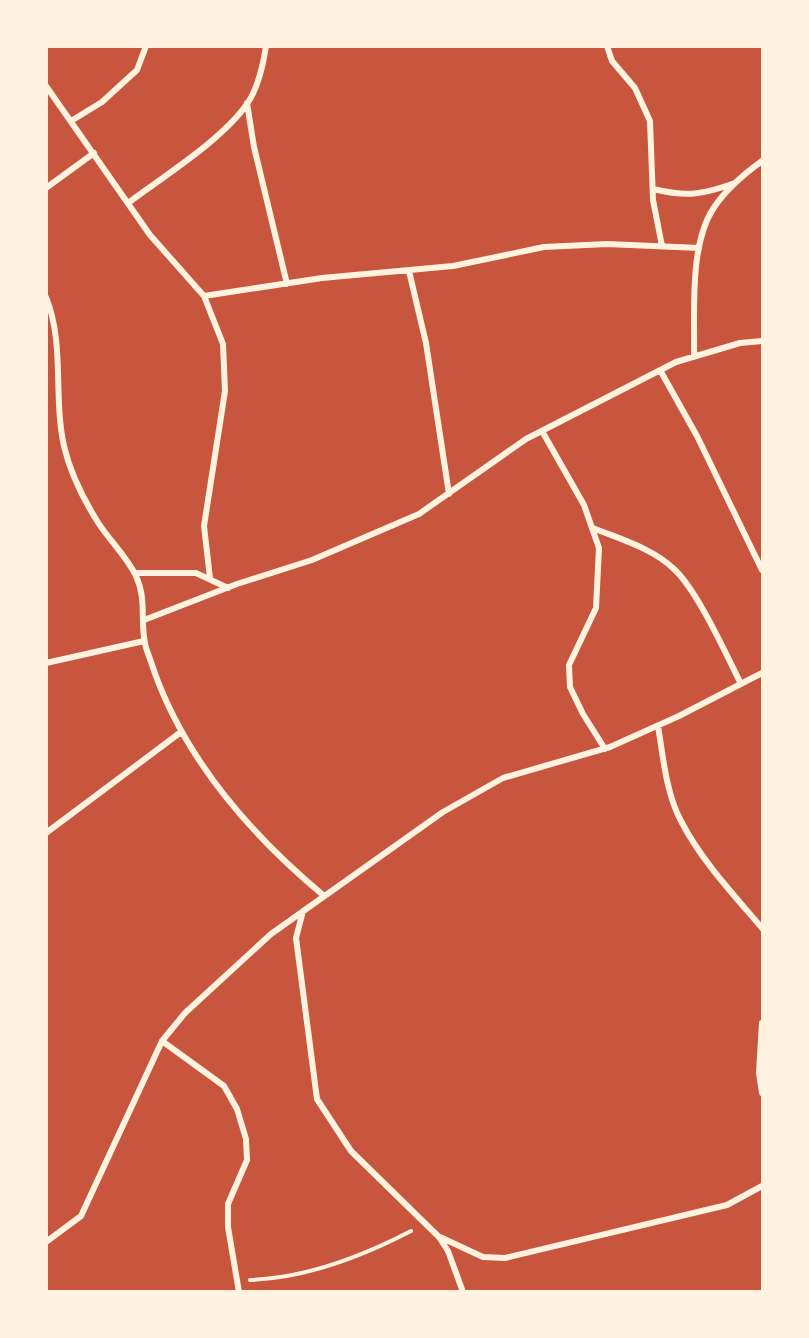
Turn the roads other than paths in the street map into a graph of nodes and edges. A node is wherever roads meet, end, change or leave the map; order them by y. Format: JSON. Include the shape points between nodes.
{"nodes":[{"id":1,"x":146,"y":46,"type":"edge"},
{"id":2,"x":266,"y":46,"type":"edge"},
{"id":3,"x":607,"y":46,"type":"edge"},
{"id":4,"x":46,"y":86,"type":"edge"},
{"id":5,"x":248,"y":104,"type":"junction"},
{"id":6,"x":71,"y":121,"type":"junction"},
{"id":7,"x":94,"y":153,"type":"junction"},
{"id":8,"x":762,"y":161,"type":"edge"},
{"id":9,"x":735,"y":183,"type":"junction"},
{"id":10,"x":46,"y":188,"type":"edge"},
{"id":11,"x":653,"y":189,"type":"junction"},
{"id":12,"x":128,"y":203,"type":"junction"},
{"id":13,"x":662,"y":246,"type":"junction"},
{"id":14,"x":699,"y":248,"type":"junction"},
{"id":15,"x":409,"y":270,"type":"junction"},
{"id":16,"x":287,"y":284,"type":"junction"},
{"id":17,"x":204,"y":296,"type":"junction"},
{"id":18,"x":46,"y":297,"type":"edge"},
{"id":19,"x":762,"y":341,"type":"edge"},
{"id":20,"x":694,"y":356,"type":"junction"},
{"id":21,"x":660,"y":370,"type":"junction"},
{"id":22,"x":542,"y":431,"type":"junction"},
{"id":23,"x":449,"y":494,"type":"junction"},
{"id":24,"x":592,"y":528,"type":"junction"},
{"id":25,"x":762,"y":570,"type":"edge"},
{"id":26,"x":135,"y":573,"type":"junction"},
{"id":27,"x":210,"y":578,"type":"junction"},
{"id":28,"x":228,"y":588,"type":"junction"},
{"id":29,"x":144,"y":620,"type":"junction"},
{"id":30,"x":144,"y":641,"type":"junction"},
{"id":31,"x":46,"y":663,"type":"edge"},
{"id":32,"x":762,"y":673,"type":"edge"},
{"id":33,"x":741,"y":684,"type":"junction"},
{"id":34,"x":658,"y":726,"type":"junction"},
{"id":35,"x":181,"y":732,"type":"junction"},
{"id":36,"x":605,"y":749,"type":"junction"},
{"id":37,"x":46,"y":833,"type":"edge"},
{"id":38,"x":323,"y":895,"type":"junction"},
{"id":39,"x":303,"y":910,"type":"junction"},
{"id":40,"x":762,"y":928,"type":"edge"},
{"id":41,"x":762,"y":1023,"type":"edge"},
{"id":42,"x":162,"y":1041,"type":"junction"},
{"id":43,"x":762,"y":1093,"type":"edge"},
{"id":44,"x":762,"y":1186,"type":"edge"},
{"id":45,"x":439,"y":1237,"type":"junction"},
{"id":46,"x":46,"y":1242,"type":"edge"},
{"id":47,"x":239,"y":1292,"type":"edge"},
{"id":48,"x":463,"y":1292,"type":"edge"}],
"edges":[{"from":1,"to":6,"type":"street","via":[[137,70],[102,102]]},
{"from":2,"to":5,"type":"street","via":[[262,70]]},
{"from":3,"to":11,"type":"street","via":[[612,61],[634,88],[650,121]]},
{"from":4,"to":6,"type":"street"},
{"from":5,"to":12,"type":"street","via":[[220,133]]},
{"from":5,"to":16,"type":"street","via":[[254,147]]},
{"from":6,"to":7,"type":"street"},
{"from":7,"to":10,"type":"street"},
{"from":7,"to":12,"type":"street"},
{"from":8,"to":9,"type":"street"},
{"from":9,"to":11,"type":"street","via":[[708,193],[684,196]]},
{"from":9,"to":14,"type":"street","via":[[712,210]]},
{"from":11,"to":13,"type":"street"},
{"from":12,"to":17,"type":"street","via":[[150,235]]},
{"from":13,"to":14,"type":"street"},
{"from":13,"to":15,"type":"street","via":[[544,247],[453,266]]},
{"from":14,"to":20,"type":"street"},
{"from":15,"to":16,"type":"street"},
{"from":15,"to":23,"type":"street","via":[[426,343]]},
{"from":16,"to":17,"type":"street"},
{"from":17,"to":27,"type":"street","via":[[223,344],[225,391],[204,526]]},
{"from":18,"to":26,"type":"street","via":[[57,337],[64,446],[100,525]]},
{"from":19,"to":20,"type":"street"},
{"from":20,"to":21,"type":"street"},
{"from":21,"to":22,"type":"street"},
{"from":21,"to":25,"type":"street"},
{"from":22,"to":23,"type":"street"},
{"from":22,"to":24,"type":"street","via":[[584,505]]},
{"from":23,"to":28,"type":"street","via":[[419,514],[367,537]]},
{"from":24,"to":33,"type":"street","via":[[648,550],[675,570],[712,627]]},
{"from":24,"to":36,"type":"street","via":[[599,548],[596,608],[569,665],[570,687]]},
{"from":26,"to":27,"type":"street","via":[[181,571]]},
{"from":26,"to":29,"type":"street","via":[[145,603]]},
{"from":27,"to":28,"type":"street"},
{"from":28,"to":29,"type":"street"},
{"from":29,"to":30,"type":"street"},
{"from":30,"to":31,"type":"street"},
{"from":30,"to":35,"type":"street","via":[[160,690]]},
{"from":32,"to":33,"type":"street"},
{"from":33,"to":34,"type":"street"},
{"from":34,"to":36,"type":"street"},
{"from":34,"to":40,"type":"street","via":[[666,775],[680,819],[704,857]]},
{"from":35,"to":37,"type":"street"},
{"from":35,"to":38,"type":"street","via":[[233,806],[283,862]]},
{"from":36,"to":38,"type":"street","via":[[503,778],[443,812]]},
{"from":38,"to":39,"type":"street"},
{"from":39,"to":42,"type":"street","via":[[231,969]]},
{"from":39,"to":45,"type":"street","via":[[296,938],[317,1099],[351,1151]]},
{"from":41,"to":43,"type":"street"},
{"from":42,"to":46,"type":"street","via":[[81,1216]]},
{"from":42,"to":47,"type":"street","via":[[224,1086],[237,1109],[246,1139],[247,1160],[228,1204],[228,1227]]},
{"from":44,"to":45,"type":"street","via":[[727,1205],[505,1258],[483,1257]]},
{"from":45,"to":48,"type":"street"}]}
